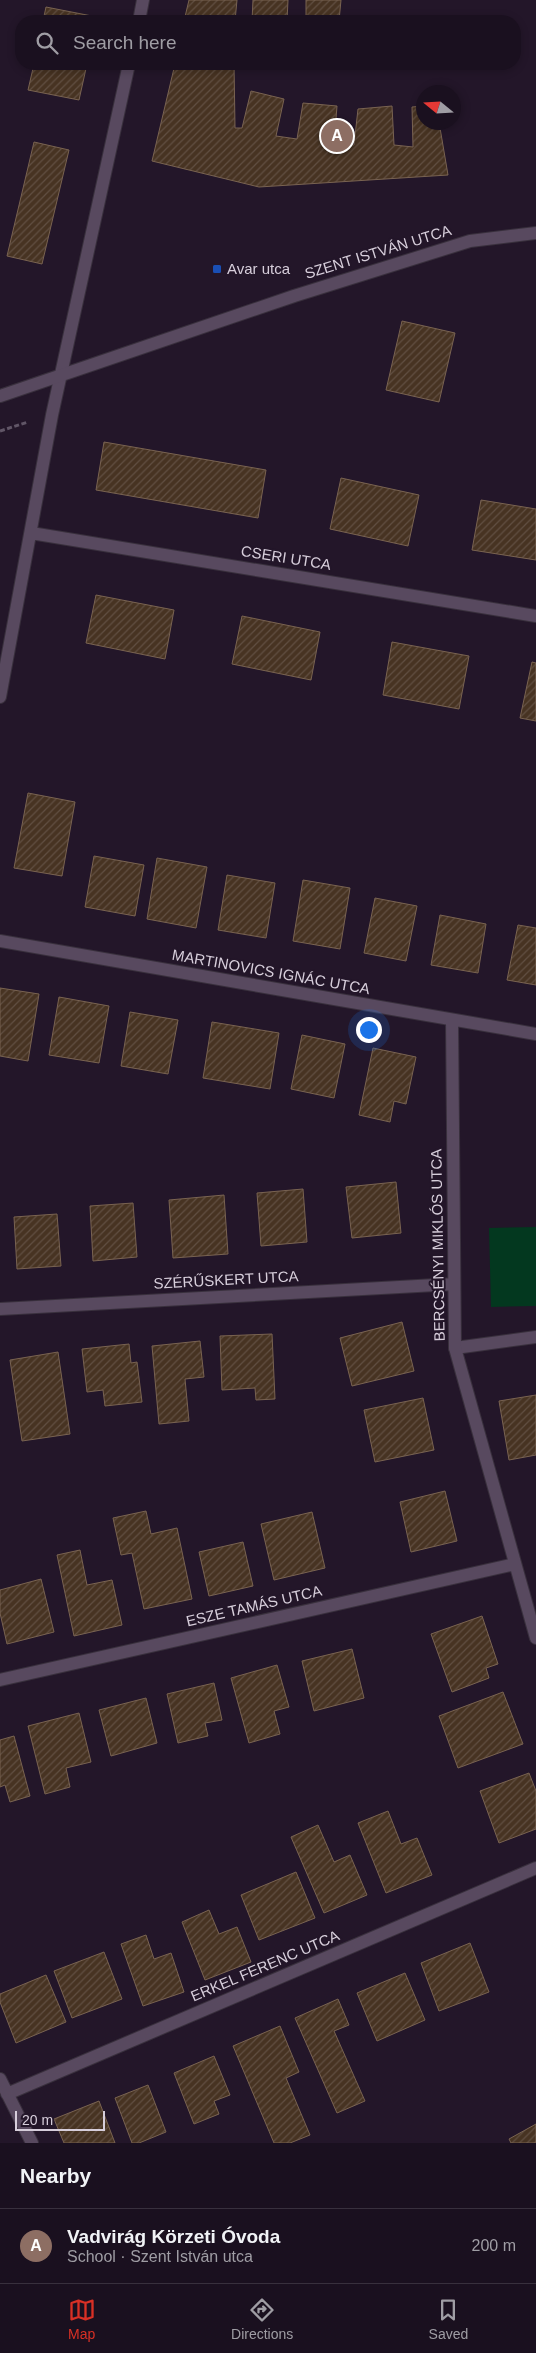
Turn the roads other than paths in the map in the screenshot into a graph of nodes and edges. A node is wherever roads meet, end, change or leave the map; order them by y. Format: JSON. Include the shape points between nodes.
{"nodes":[{"id":1,"x":143,"y":0,"type":"edge"},
{"id":2,"x":139,"y":15,"type":"edge"},
{"id":3,"x":128,"y":70,"type":"edge"},
{"id":4,"x":536,"y":233,"type":"edge"},
{"id":5,"x":61,"y":373,"type":"junction"},
{"id":6,"x":0,"y":396,"type":"edge"},
{"id":7,"x":31,"y":533,"type":"junction"},
{"id":8,"x":536,"y":616,"type":"edge"},
{"id":9,"x":0,"y":697,"type":"edge"},
{"id":10,"x":0,"y":941,"type":"edge"},
{"id":11,"x":452,"y":1020,"type":"junction"},
{"id":12,"x":536,"y":1034,"type":"edge"},
{"id":13,"x":454,"y":1284,"type":"junction"},
{"id":14,"x":0,"y":1309,"type":"edge"},
{"id":15,"x":536,"y":1337,"type":"edge"},
{"id":16,"x":455,"y":1348,"type":"junction"},
{"id":17,"x":515,"y":1564,"type":"junction"},
{"id":18,"x":536,"y":1638,"type":"edge"},
{"id":19,"x":0,"y":1680,"type":"edge"},
{"id":20,"x":536,"y":1868,"type":"edge"},
{"id":21,"x":0,"y":2079,"type":"edge"},
{"id":22,"x":7,"y":2094,"type":"junction"},
{"id":23,"x":32,"y":2143,"type":"edge"}],
"edges":[{"from":1,"to":2,"type":"street"},
{"from":3,"to":5,"type":"street"},
{"from":4,"to":5,"type":"street","name":"SZENT ISTVÁN UTCA","via":[[470,241]]},
{"from":5,"to":6,"type":"street","name":"SZENT ISTVÁN UTCA"},
{"from":5,"to":7,"type":"street"},
{"from":7,"to":8,"type":"street","name":"CSERI UTCA"},
{"from":7,"to":9,"type":"street"},
{"from":10,"to":11,"type":"street","name":"MARTINOVICS IGNÁC UTCA"},
{"from":11,"to":12,"type":"street","name":"MARTINOVICS IGNÁC UTCA"},
{"from":11,"to":13,"type":"street","name":"BERCSÉNYI MIKLÓS UTCA"},
{"from":13,"to":14,"type":"street","name":"SZÉRŰSKERT UTCA"},
{"from":13,"to":16,"type":"street","name":"BERCSÉNYI MIKLÓS UTCA"},
{"from":15,"to":16,"type":"street"},
{"from":16,"to":17,"type":"street","name":"BERCSÉNYI MIKLÓS UTCA"},
{"from":17,"to":18,"type":"street","name":"BERCSÉNYI MIKLÓS UTCA"},
{"from":17,"to":19,"type":"street","name":"ESZE TAMÁS UTCA"},
{"from":20,"to":22,"type":"street","name":"ERKEL FERENC UTCA"},
{"from":21,"to":22,"type":"street"},
{"from":22,"to":23,"type":"street"}]}
